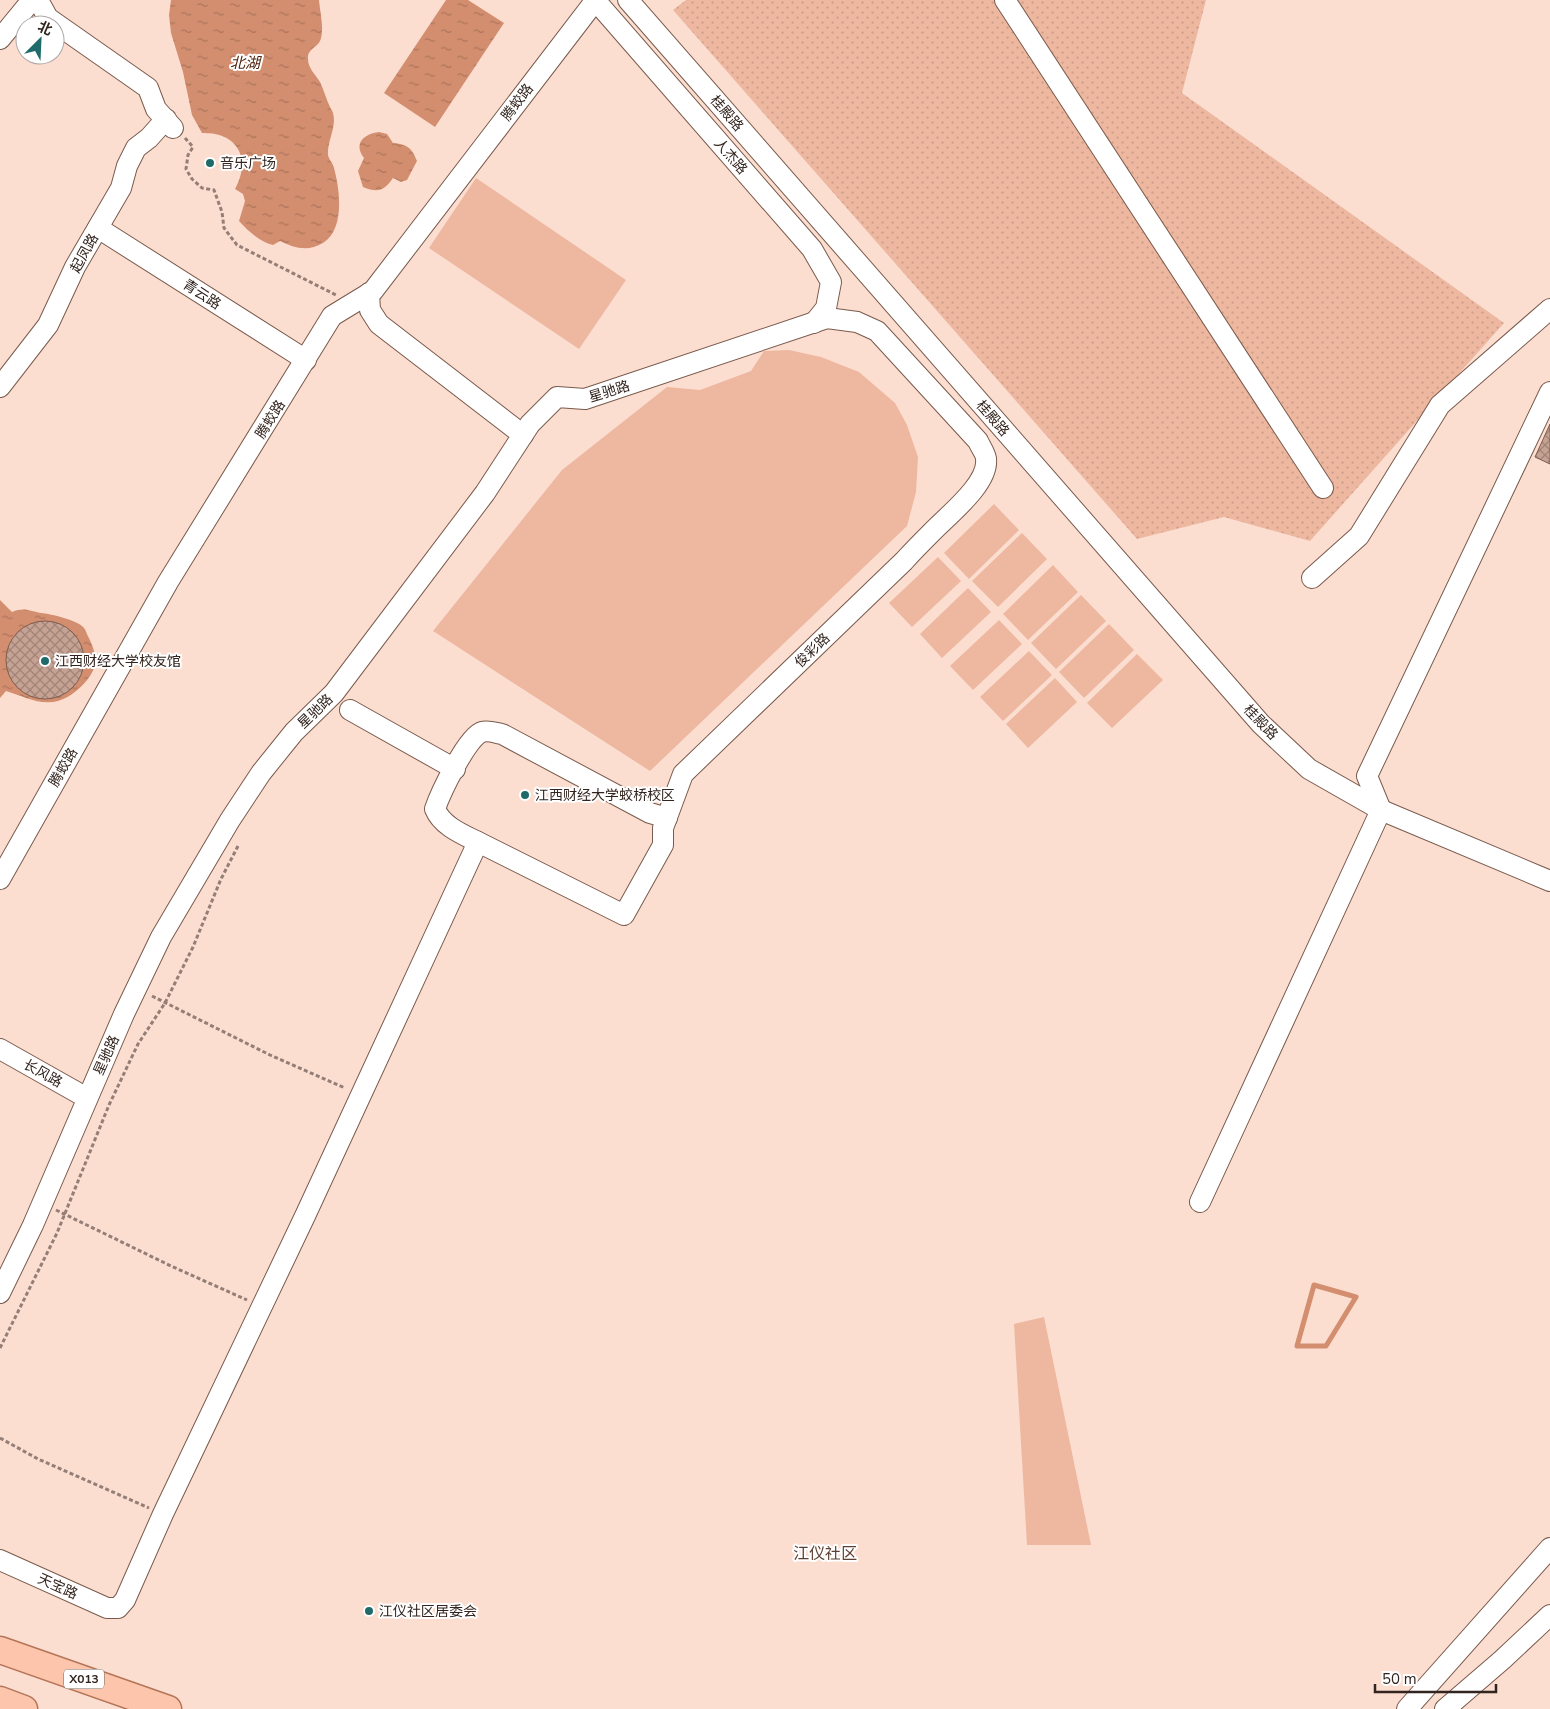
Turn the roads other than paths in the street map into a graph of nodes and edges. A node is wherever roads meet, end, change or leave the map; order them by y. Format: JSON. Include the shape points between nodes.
{"nodes":[{"id":1,"x":32,"y":0,"type":"edge"},
{"id":2,"x":38,"y":0,"type":"edge"},
{"id":3,"x":595,"y":0,"type":"edge"},
{"id":4,"x":628,"y":0,"type":"edge"},
{"id":5,"x":1005,"y":0,"type":"edge"},
{"id":6,"x":0,"y":39,"type":"edge"},
{"id":7,"x":98,"y":228,"type":"junction"},
{"id":8,"x":369,"y":293,"type":"junction"},
{"id":9,"x":1550,"y":309,"type":"edge"},
{"id":10,"x":814,"y":324,"type":"junction"},
{"id":11,"x":306,"y":360,"type":"junction"},
{"id":12,"x":0,"y":387,"type":"edge"},
{"id":13,"x":1550,"y":392,"type":"edge"},
{"id":14,"x":523,"y":435,"type":"junction"},
{"id":15,"x":1323,"y":488,"type":"dead end"},
{"id":16,"x":1312,"y":578,"type":"dead end"},
{"id":17,"x":350,"y":710,"type":"dead end"},
{"id":18,"x":454,"y":769,"type":"junction"},
{"id":19,"x":1381,"y":810,"type":"junction"},
{"id":20,"x":667,"y":818,"type":"junction"},
{"id":21,"x":478,"y":842,"type":"junction"},
{"id":22,"x":0,"y":879,"type":"edge"},
{"id":23,"x":1550,"y":882,"type":"edge"},
{"id":24,"x":0,"y":1049,"type":"edge"},
{"id":25,"x":87,"y":1098,"type":"junction"},
{"id":26,"x":1200,"y":1202,"type":"dead end"},
{"id":27,"x":0,"y":1293,"type":"edge"},
{"id":28,"x":1550,"y":1548,"type":"edge"},
{"id":29,"x":0,"y":1560,"type":"edge"},
{"id":30,"x":1550,"y":1615,"type":"edge"},
{"id":31,"x":0,"y":1650,"type":"edge"},
{"id":32,"x":0,"y":1700,"type":"edge"},
{"id":33,"x":24,"y":1709,"type":"edge"},
{"id":34,"x":168,"y":1709,"type":"edge"},
{"id":35,"x":1407,"y":1709,"type":"edge"},
{"id":36,"x":1445,"y":1709,"type":"edge"}],
"edges":[{"from":1,"to":6,"type":"street"},
{"from":2,"to":7,"type":"street","name":"起凤路","via":[[48,18],[148,88],[156,109],[169,123],[136,148],[121,188]]},
{"from":3,"to":8,"type":"street","name":"腾蛟路"},
{"from":3,"to":10,"type":"street","name":"人杰路","via":[[812,249],[831,282],[826,308]]},
{"from":4,"to":19,"type":"street","name":"桂殿路","via":[[1260,724],[1309,769]]},
{"from":5,"to":15,"type":"street"},
{"from":7,"to":11,"type":"street","name":"青云路"},
{"from":7,"to":12,"type":"street","name":"起凤路","via":[[48,325]]},
{"from":8,"to":11,"type":"street","name":"腾蛟路","via":[[332,316]]},
{"from":8,"to":14,"type":"street","via":[[370,310],[379,324]]},
{"from":9,"to":16,"type":"street","via":[[1440,405],[1359,536]]},
{"from":10,"to":14,"type":"street","name":"星驰路","via":[[585,399],[557,397]]},
{"from":10,"to":20,"type":"street","name":"俊彩路","via":[[828,318],[842,319],[876,331],[978,442],[986,458],[983,474],[955,511],[683,774]]},
{"from":11,"to":22,"type":"street","name":"腾蛟路","via":[[168,582]]},
{"from":13,"to":19,"type":"street","via":[[1368,776]]},
{"from":14,"to":25,"type":"street","name":"星驰路","via":[[485,493],[340,685],[294,732],[261,773],[161,937]]},
{"from":17,"to":18,"type":"street"},
{"from":18,"to":20,"type":"street","via":[[475,736],[482,732],[502,734],[650,813]]},
{"from":18,"to":21,"type":"street","via":[[436,809],[439,818],[449,826]]},
{"from":19,"to":23,"type":"street","name":"桂殿路"},
{"from":19,"to":26,"type":"street"},
{"from":20,"to":21,"type":"street","name":"俊彩路","via":[[663,846],[624,916]]},
{"from":21,"to":29,"type":"street","name":"天宝路","via":[[125,1600],[118,1608],[107,1608]]},
{"from":24,"to":25,"type":"street","name":"长风路"},
{"from":25,"to":27,"type":"street","name":"星驰路"},
{"from":28,"to":35,"type":"street"},
{"from":30,"to":36,"type":"street"},
{"from":31,"to":34,"type":"main road","number":"X013"},
{"from":32,"to":33,"type":"main road"}]}
